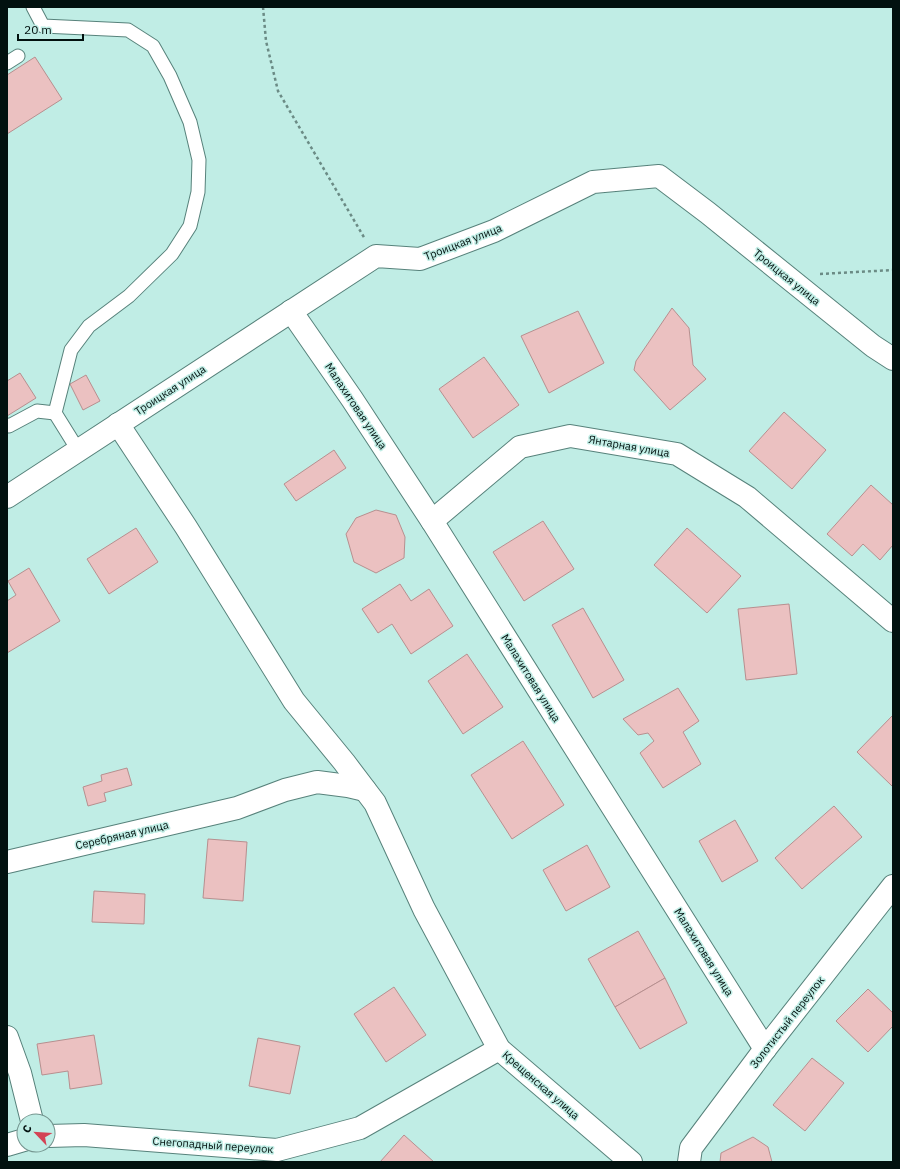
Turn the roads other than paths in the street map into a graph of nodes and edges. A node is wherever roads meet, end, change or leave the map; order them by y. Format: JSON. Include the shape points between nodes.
{"nodes":[{"id":1,"x":33,"y":7,"type":"edge"},
{"id":2,"x":18,"y":56,"type":"dead end"},
{"id":3,"x":7,"y":63,"type":"edge"},
{"id":4,"x":291,"y":311,"type":"junction"},
{"id":5,"x":893,"y":359,"type":"edge"},
{"id":6,"x":55,"y":413,"type":"junction"},
{"id":7,"x":118,"y":424,"type":"junction"},
{"id":8,"x":7,"y":425,"type":"edge"},
{"id":9,"x":78,"y":450,"type":"junction"},
{"id":10,"x":7,"y":497,"type":"edge"},
{"id":11,"x":432,"y":521,"type":"junction"},
{"id":12,"x":893,"y":621,"type":"edge"},
{"id":13,"x":365,"y":790,"type":"junction"},
{"id":14,"x":7,"y":862,"type":"edge"},
{"id":15,"x":893,"y":886,"type":"edge"},
{"id":16,"x":7,"y":1037,"type":"edge"},
{"id":17,"x":499,"y":1049,"type":"junction"},
{"id":18,"x":765,"y":1049,"type":"junction"},
{"id":19,"x":30,"y":1113,"type":"edge"},
{"id":20,"x":56,"y":1136,"type":"edge"},
{"id":21,"x":284,"y":1156,"type":"edge"},
{"id":22,"x":631,"y":1162,"type":"edge"},
{"id":23,"x":689,"y":1162,"type":"edge"}],
"edges":[{"from":1,"to":6,"type":"lane","via":[[43,26],[128,30],[153,46],[170,76],[190,122],[199,160],[198,192],[190,226],[172,254],[129,296],[89,326],[71,350]]},
{"from":2,"to":3,"type":"lane"},
{"from":4,"to":5,"type":"street","name":"Троицкая улица","via":[[376,256],[420,259],[494,231],[593,182],[659,176],[873,346]]},
{"from":4,"to":7,"type":"street","name":"Троицкая улица"},
{"from":4,"to":11,"type":"street","name":"Малахитовая улица"},
{"from":6,"to":8,"type":"lane","via":[[37,411],[10,426]]},
{"from":6,"to":9,"type":"lane"},
{"from":7,"to":9,"type":"street","name":"Троицкая улица"},
{"from":7,"to":13,"type":"street","name":"Крещенская улица","via":[[186,527],[294,701]]},
{"from":9,"to":10,"type":"street","name":"Троицкая улица"},
{"from":11,"to":12,"type":"street","name":"Янтарная улица","via":[[520,447],[570,436],[677,454],[747,497]]},
{"from":11,"to":18,"type":"street","name":"Малахитовая улица"},
{"from":13,"to":14,"type":"street","name":"Серебряная улица","via":[[317,782],[285,790],[237,808]]},
{"from":13,"to":17,"type":"street","name":"Крещенская улица","via":[[375,803],[424,909]]},
{"from":15,"to":18,"type":"street","name":"Золотистый переулок"},
{"from":16,"to":19,"type":"street","via":[[20,1073]]},
{"from":17,"to":21,"type":"street","name":"Снегопадный переулок","via":[[360,1128]]},
{"from":17,"to":22,"type":"street","name":"Крещенская улица"},
{"from":18,"to":23,"type":"street","name":"Золотистый переулок","via":[[691,1148]]},
{"from":20,"to":21,"type":"street","name":"Снегопадный переулок","via":[[84,1135]]}]}
